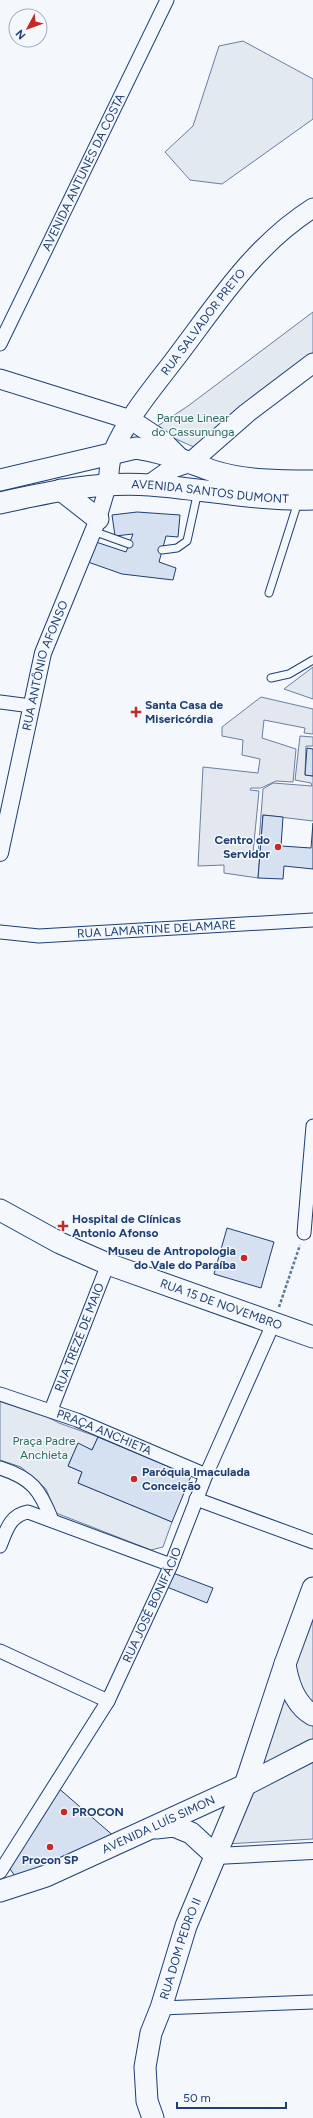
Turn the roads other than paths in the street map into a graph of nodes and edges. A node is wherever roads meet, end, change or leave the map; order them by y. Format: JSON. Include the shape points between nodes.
{"nodes":[{"id":1,"x":168,"y":0,"type":"edge"},
{"id":2,"x":313,"y":208,"type":"edge"},
{"id":3,"x":0,"y":344,"type":"edge"},
{"id":4,"x":313,"y":363,"type":"edge"},
{"id":5,"x":0,"y":379,"type":"edge"},
{"id":6,"x":131,"y":420,"type":"junction"},
{"id":7,"x":112,"y":453,"type":"junction"},
{"id":8,"x":185,"y":460,"type":"junction"},
{"id":9,"x":0,"y":480,"type":"edge"},
{"id":10,"x":313,"y":481,"type":"edge"},
{"id":11,"x":108,"y":485,"type":"junction"},
{"id":12,"x":149,"y":485,"type":"junction"},
{"id":13,"x":61,"y":490,"type":"junction"},
{"id":14,"x":198,"y":491,"type":"junction"},
{"id":15,"x":306,"y":499,"type":"edge"},
{"id":16,"x":0,"y":503,"type":"edge"},
{"id":17,"x":95,"y":525,"type":"junction"},
{"id":18,"x":129,"y":544,"type":"dead end"},
{"id":19,"x":162,"y":550,"type":"dead end"},
{"id":20,"x":269,"y":593,"type":"dead end"},
{"id":21,"x":313,"y":660,"type":"edge"},
{"id":22,"x":272,"y":678,"type":"dead end"},
{"id":23,"x":0,"y":702,"type":"edge"},
{"id":24,"x":31,"y":706,"type":"junction"},
{"id":25,"x":0,"y":853,"type":"edge"},
{"id":26,"x":313,"y":920,"type":"edge"},
{"id":27,"x":0,"y":932,"type":"edge"},
{"id":28,"x":313,"y":1126,"type":"edge"},
{"id":29,"x":0,"y":1210,"type":"edge"},
{"id":30,"x":304,"y":1233,"type":"road end"},
{"id":31,"x":108,"y":1264,"type":"junction"},
{"id":32,"x":274,"y":1322,"type":"junction"},
{"id":33,"x":313,"y":1337,"type":"edge"},
{"id":34,"x":0,"y":1394,"type":"edge"},
{"id":35,"x":51,"y":1410,"type":"junction"},
{"id":36,"x":0,"y":1468,"type":"edge"},
{"id":37,"x":206,"y":1475,"type":"junction"},
{"id":38,"x":196,"y":1499,"type":"junction"},
{"id":39,"x":52,"y":1520,"type":"junction"},
{"id":40,"x":313,"y":1542,"type":"edge"},
{"id":41,"x":0,"y":1546,"type":"edge"},
{"id":42,"x":170,"y":1565,"type":"junction"},
{"id":43,"x":313,"y":1588,"type":"edge"},
{"id":44,"x":0,"y":1651,"type":"edge"},
{"id":45,"x":285,"y":1664,"type":"junction"},
{"id":46,"x":108,"y":1700,"type":"junction"},
{"id":47,"x":313,"y":1715,"type":"edge"},
{"id":48,"x":313,"y":1750,"type":"edge"},
{"id":49,"x":245,"y":1785,"type":"junction"},
{"id":50,"x":151,"y":1828,"type":"junction"},
{"id":51,"x":313,"y":1851,"type":"edge"},
{"id":52,"x":216,"y":1856,"type":"junction"},
{"id":53,"x":0,"y":1872,"type":"edge"},
{"id":54,"x":0,"y":1891,"type":"edge"},
{"id":55,"x":313,"y":2002,"type":"edge"},
{"id":56,"x":161,"y":2008,"type":"junction"},
{"id":57,"x":153,"y":2118,"type":"edge"}],
"edges":[{"from":1,"to":3,"type":"street","name":"AVENIDA ANTUNES DA COSTA"},
{"from":2,"to":6,"type":"main road","name":"RUA SALVADOR PRETO","via":[[289,223],[246,265]]},
{"from":4,"to":8,"type":"main road"},
{"from":5,"to":6,"type":"main road"},
{"from":6,"to":7,"type":"main road","name":"RUA SALVADOR PRETO"},
{"from":6,"to":8,"type":"main road","via":[[163,441]]},
{"from":7,"to":8,"type":"main road","name":"AVENIDA SANTOS DUMONT","via":[[136,448]]},
{"from":7,"to":9,"type":"main road","name":"AVENIDA SANTOS DUMONT"},
{"from":7,"to":11,"type":"main road"},
{"from":8,"to":10,"type":"main road","name":"AVENIDA SANTOS DUMONT","via":[[213,471],[237,476]]},
{"from":8,"to":12,"type":"main road"},
{"from":11,"to":12,"type":"main road","name":"AVENIDA SANTOS DUMONT"},
{"from":11,"to":13,"type":"main road","name":"AVENIDA SANTOS DUMONT"},
{"from":11,"to":17,"type":"street","name":"RUA ANTÔNIO AFONSO"},
{"from":12,"to":14,"type":"main road","name":"AVENIDA SANTOS DUMONT"},
{"from":13,"to":16,"type":"main road","name":"AVENIDA SANTOS DUMONT"},
{"from":13,"to":17,"type":"main road"},
{"from":14,"to":15,"type":"main road","name":"AVENIDA SANTOS DUMONT"},
{"from":14,"to":19,"type":"lane","via":[[186,541],[177,548]]},
{"from":15,"to":20,"type":"lane"},
{"from":17,"to":18,"type":"lane"},
{"from":17,"to":24,"type":"street","name":"RUA ANTÔNIO AFONSO","via":[[43,654]]},
{"from":21,"to":22,"type":"lane","via":[[290,674]]},
{"from":23,"to":24,"type":"street"},
{"from":24,"to":25,"type":"street","name":"RUA ANTÔNIO AFONSO"},
{"from":26,"to":27,"type":"street","name":"RUA LAMARTINE DELAMARE","via":[[39,936]]},
{"from":28,"to":30,"type":"street"},
{"from":29,"to":31,"type":"main road","name":"RUA 15 DE NOVEMBRO","via":[[60,1243]]},
{"from":31,"to":32,"type":"main road","name":"RUA 15 DE NOVEMBRO"},
{"from":31,"to":35,"type":"street","name":"RUA TREZE DE MAIO"},
{"from":32,"to":33,"type":"main road","name":"RUA 15 DE NOVEMBRO"},
{"from":32,"to":37,"type":"street","name":"RUA JOSÉ BONIFÁCIO"},
{"from":34,"to":35,"type":"street","name":"PRAÇA ANCHIETA"},
{"from":35,"to":37,"type":"street","name":"PRAÇA ANCHIETA"},
{"from":36,"to":39,"type":"street","via":[[18,1474],[41,1494]]},
{"from":37,"to":38,"type":"street","name":"RUA JOSÉ BONIFÁCIO"},
{"from":38,"to":40,"type":"street"},
{"from":38,"to":42,"type":"street","name":"RUA JOSÉ BONIFÁCIO"},
{"from":39,"to":41,"type":"street","via":[[35,1513],[20,1513],[9,1525]]},
{"from":39,"to":42,"type":"street"},
{"from":42,"to":46,"type":"street","name":"RUA JOSÉ BONIFÁCIO"},
{"from":43,"to":45,"type":"main road","name":"RUA DOM PEDRO II"},
{"from":44,"to":46,"type":"street"},
{"from":45,"to":47,"type":"main road","via":[[287,1680],[297,1699]]},
{"from":45,"to":49,"type":"main road","name":"RUA DOM PEDRO II"},
{"from":46,"to":53,"type":"street","name":"RUA JOSÉ BONIFÁCIO"},
{"from":48,"to":49,"type":"main road","name":"AVENIDA LUÍS SIMON"},
{"from":49,"to":50,"type":"main road","name":"AVENIDA LUÍS SIMON"},
{"from":49,"to":52,"type":"main road","name":"RUA DOM PEDRO II"},
{"from":50,"to":52,"type":"main road","via":[[174,1826],[185,1830]]},
{"from":50,"to":54,"type":"main road","name":"AVENIDA LUÍS SIMON","via":[[46,1876]]},
{"from":51,"to":52,"type":"street"},
{"from":52,"to":56,"type":"main road","name":"RUA DOM PEDRO II","via":[[186,1926]]},
{"from":55,"to":56,"type":"street"},
{"from":56,"to":57,"type":"main road","name":"RUA DOM PEDRO II","via":[[151,2033],[145,2067],[147,2101]]}]}
